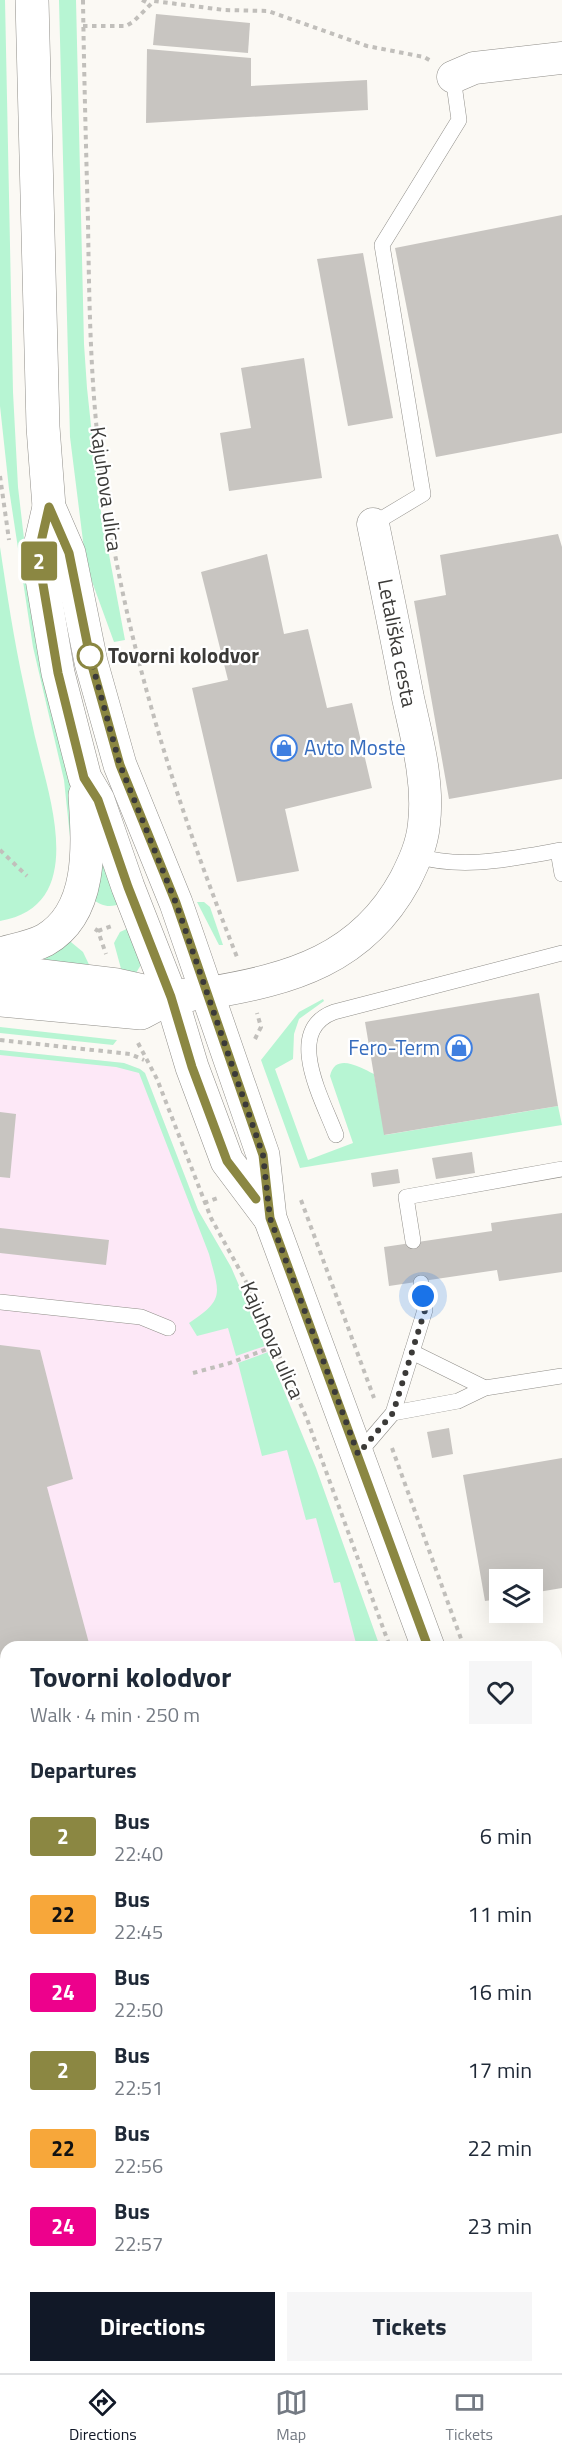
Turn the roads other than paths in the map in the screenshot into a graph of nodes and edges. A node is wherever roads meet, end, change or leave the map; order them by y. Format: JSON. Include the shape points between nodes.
{"nodes":[{"id":1,"x":32,"y":0,"type":"edge"},
{"id":2,"x":562,"y":58,"type":"edge"},
{"id":3,"x":453,"y":77,"type":"joint"},
{"id":4,"x":49,"y":507,"type":"junction"},
{"id":5,"x":373,"y":524,"type":"joint"},
{"id":6,"x":120,"y":765,"type":"junction"},
{"id":7,"x":84,"y":778,"type":"junction"},
{"id":8,"x":560,"y":851,"type":"edge"},
{"id":9,"x":417,"y":856,"type":"junction"},
{"id":10,"x":562,"y":874,"type":"edge"},
{"id":11,"x":562,"y":953,"type":"edge"},
{"id":12,"x":0,"y":954,"type":"edge"},
{"id":13,"x":0,"y":971,"type":"edge"},
{"id":14,"x":208,"y":993,"type":"junction"},
{"id":15,"x":171,"y":997,"type":"junction"},
{"id":16,"x":0,"y":1000,"type":"edge"},
{"id":17,"x":336,"y":1135,"type":"dead end"},
{"id":18,"x":562,"y":1168,"type":"edge"},
{"id":19,"x":270,"y":1218,"type":"junction"},
{"id":20,"x":413,"y":1241,"type":"dead end"},
{"id":21,"x":421,"y":1283,"type":"dead end"},
{"id":22,"x":0,"y":1302,"type":"edge"},
{"id":23,"x":168,"y":1328,"type":"dead end"},
{"id":24,"x":412,"y":1352,"type":"junction"},
{"id":25,"x":562,"y":1376,"type":"edge"},
{"id":26,"x":485,"y":1388,"type":"junction"},
{"id":27,"x":393,"y":1413,"type":"junction"},
{"id":28,"x":358,"y":1454,"type":"junction"},
{"id":29,"x":426,"y":1641,"type":"edge"}],
"edges":[{"from":1,"to":4,"type":"main road","name":"Kajuhova ulica","via":[[42,416]]},
{"from":2,"to":3,"type":"street","via":[[474,68]]},
{"from":3,"to":5,"type":"lane","via":[[459,120],[382,245],[423,494]]},
{"from":4,"to":6,"type":"main road","name":"Kajuhova ulica","via":[[69,553],[91,662]]},
{"from":4,"to":7,"type":"main road","name":"Kajuhova ulica","via":[[38,555],[58,673]]},
{"from":5,"to":9,"type":"street","name":"Letališka cesta","via":[[424,782],[424,826]]},
{"from":6,"to":7,"type":"lane"},
{"from":6,"to":14,"type":"main road","name":"Kajuhova ulica"},
{"from":7,"to":12,"type":"main road","via":[[88,831],[85,872],[72,914],[44,941]]},
{"from":7,"to":15,"type":"main road","name":"Kajuhova ulica","via":[[98,800]]},
{"from":8,"to":9,"type":"lane","via":[[460,864]]},
{"from":8,"to":10,"type":"lane"},
{"from":9,"to":14,"type":"street","name":"Letališka cesta","via":[[398,893],[372,927],[349,947],[323,962],[272,980]]},
{"from":11,"to":17,"type":"lane","via":[[322,1017],[311,1034],[308,1057]]},
{"from":13,"to":15,"type":"main road","name":"Letališka cesta"},
{"from":14,"to":15,"type":"main road","name":"Letališka cesta"},
{"from":14,"to":19,"type":"main road","name":"Kajuhova ulica","via":[[263,1155]]},
{"from":15,"to":16,"type":"main road","name":"Letališka cesta","via":[[141,1013]]},
{"from":15,"to":19,"type":"main road","name":"Kajuhova ulica","via":[[227,1161]]},
{"from":18,"to":20,"type":"lane","via":[[406,1197]]},
{"from":19,"to":28,"type":"main road","name":"Kajuhova ulica"},
{"from":21,"to":24,"type":"lane","via":[[425,1310]]},
{"from":22,"to":23,"type":"lane","via":[[134,1316]]},
{"from":24,"to":26,"type":"lane"},
{"from":24,"to":27,"type":"lane"},
{"from":25,"to":26,"type":"lane"},
{"from":26,"to":27,"type":"lane","via":[[458,1401]]},
{"from":27,"to":28,"type":"lane"},
{"from":28,"to":29,"type":"main road","name":"Kajuhova ulica"}]}
